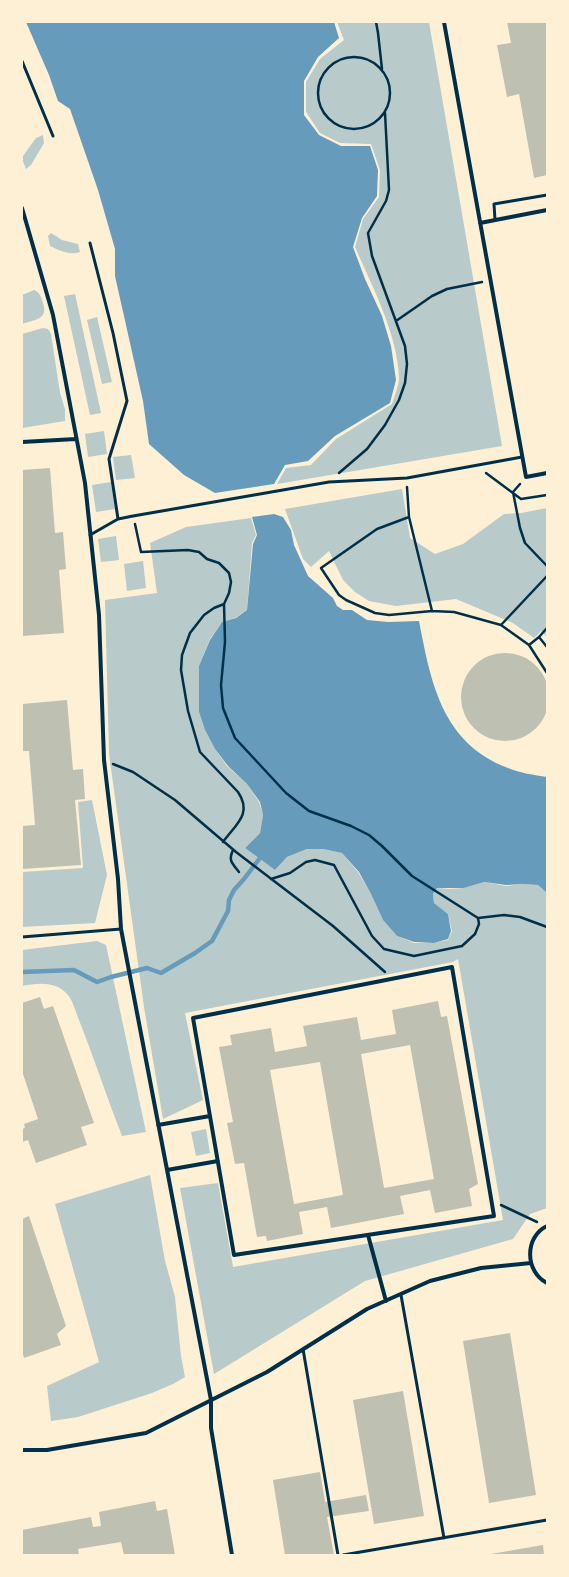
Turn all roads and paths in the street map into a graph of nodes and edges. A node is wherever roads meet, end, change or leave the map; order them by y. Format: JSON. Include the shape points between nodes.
{"nodes":[{"id":1,"x":376,"y":22,"type":"edge"},
{"id":2,"x":444,"y":22,"type":"edge"},
{"id":3,"x":22,"y":61,"type":"edge"},
{"id":4,"x":382,"y":69,"type":"junction"},
{"id":5,"x":385,"y":113,"type":"junction"},
{"id":6,"x":53,"y":136,"type":"dead end"},
{"id":7,"x":547,"y":195,"type":"edge"},
{"id":8,"x":22,"y":208,"type":"edge"},
{"id":9,"x":547,"y":210,"type":"edge"},
{"id":10,"x":496,"y":220,"type":"junction"},
{"id":11,"x":480,"y":223,"type":"junction"},
{"id":12,"x":90,"y":243,"type":"dead end"},
{"id":13,"x":490,"y":280,"type":"junction"},
{"id":14,"x":396,"y":321,"type":"junction"},
{"id":15,"x":76,"y":439,"type":"junction"},
{"id":16,"x":22,"y":442,"type":"edge"},
{"id":17,"x":522,"y":457,"type":"junction"},
{"id":18,"x":475,"y":466,"type":"junction"},
{"id":19,"x":547,"y":473,"type":"edge"},
{"id":20,"x":526,"y":477,"type":"junction"},
{"id":21,"x":407,"y":478,"type":"junction"},
{"id":22,"x":329,"y":482,"type":"junction"},
{"id":23,"x":512,"y":492,"type":"junction"},
{"id":24,"x":547,"y":494,"type":"edge"},
{"id":25,"x":134,"y":516,"type":"junction"},
{"id":26,"x":409,"y":517,"type":"junction"},
{"id":27,"x":118,"y":519,"type":"junction"},
{"id":28,"x":90,"y":535,"type":"junction"},
{"id":29,"x":547,"y":566,"type":"edge"},
{"id":30,"x":547,"y":576,"type":"edge"},
{"id":31,"x":224,"y":604,"type":"junction"},
{"id":32,"x":432,"y":610,"type":"junction"},
{"id":33,"x":501,"y":625,"type":"junction"},
{"id":34,"x":547,"y":628,"type":"edge"},
{"id":35,"x":539,"y":637,"type":"junction"},
{"id":36,"x":529,"y":645,"type":"junction"},
{"id":37,"x":547,"y":647,"type":"edge"},
{"id":38,"x":547,"y":673,"type":"edge"},
{"id":39,"x":104,"y":760,"type":"junction"},
{"id":40,"x":223,"y":842,"type":"junction"},
{"id":41,"x":234,"y":851,"type":"junction"},
{"id":42,"x":239,"y":872,"type":"dead end"},
{"id":43,"x":270,"y":879,"type":"junction"},
{"id":44,"x":478,"y":918,"type":"junction"},
{"id":45,"x":547,"y":927,"type":"edge"},
{"id":46,"x":121,"y":929,"type":"junction"},
{"id":47,"x":22,"y":937,"type":"edge"},
{"id":48,"x":393,"y":979,"type":"junction"},
{"id":49,"x":210,"y":1116,"type":"junction"},
{"id":50,"x":158,"y":1125,"type":"junction"},
{"id":51,"x":218,"y":1161,"type":"junction"},
{"id":52,"x":167,"y":1170,"type":"junction"},
{"id":53,"x":492,"y":1201,"type":"junction"},
{"id":54,"x":547,"y":1227,"type":"edge"},
{"id":55,"x":368,"y":1235,"type":"junction"},
{"id":56,"x":531,"y":1263,"type":"junction"},
{"id":57,"x":547,"y":1283,"type":"edge"},
{"id":58,"x":401,"y":1294,"type":"junction"},
{"id":59,"x":386,"y":1301,"type":"junction"},
{"id":60,"x":303,"y":1349,"type":"junction"},
{"id":61,"x":211,"y":1400,"type":"junction"},
{"id":62,"x":22,"y":1450,"type":"edge"},
{"id":63,"x":547,"y":1520,"type":"edge"},
{"id":64,"x":444,"y":1538,"type":"junction"},
{"id":65,"x":232,"y":1555,"type":"edge"},
{"id":66,"x":338,"y":1555,"type":"edge"},
{"id":67,"x":343,"y":1555,"type":"edge"}],
"edges":[{"from":1,"to":4,"type":"path"},
{"from":2,"to":11,"type":"street"},
{"from":3,"to":6,"type":"lane"},
{"from":4,"to":5,"type":"path","via":[[391,91]]},
{"from":4,"to":5,"type":"path","via":[[373,61],[361,57],[348,57],[336,61],[326,69],[317,92],[319,104],[325,115],[333,123],[344,128],[367,128]]},
{"from":5,"to":14,"type":"path","via":[[389,190],[386,201],[368,233],[372,256]]},
{"from":7,"to":10,"type":"lane","via":[[494,204]]},
{"from":8,"to":15,"type":"street","via":[[53,315]]},
{"from":9,"to":10,"type":"street"},
{"from":10,"to":11,"type":"street"},
{"from":11,"to":13,"type":"street"},
{"from":12,"to":27,"type":"lane","via":[[127,401],[109,459]]},
{"from":13,"to":14,"type":"path","via":[[448,289],[432,296]]},
{"from":13,"to":17,"type":"street"},
{"from":14,"to":22,"type":"path","via":[[408,364],[399,400],[367,449]]},
{"from":15,"to":16,"type":"street"},
{"from":15,"to":28,"type":"street","via":[[85,482]]},
{"from":17,"to":18,"type":"lane"},
{"from":17,"to":20,"type":"street"},
{"from":18,"to":21,"type":"lane"},
{"from":18,"to":23,"type":"path"},
{"from":19,"to":20,"type":"street"},
{"from":20,"to":23,"type":"path"},
{"from":21,"to":22,"type":"lane"},
{"from":21,"to":26,"type":"path"},
{"from":22,"to":25,"type":"lane"},
{"from":23,"to":24,"type":"path","via":[[521,499]]},
{"from":23,"to":29,"type":"path","via":[[525,543]]},
{"from":25,"to":27,"type":"lane"},
{"from":25,"to":31,"type":"path","via":[[141,552],[188,550],[199,552],[207,559],[219,563],[229,573],[231,582],[230,593]]},
{"from":26,"to":32,"type":"path"},
{"from":26,"to":32,"type":"path","via":[[378,529],[321,568],[339,595],[375,613],[389,615]]},
{"from":27,"to":28,"type":"lane"},
{"from":28,"to":39,"type":"street","via":[[99,615]]},
{"from":30,"to":33,"type":"path"},
{"from":31,"to":40,"type":"path","via":[[204,615],[190,633],[182,655],[181,670],[188,711],[200,752],[243,799],[242,818]]},
{"from":31,"to":44,"type":"path","via":[[225,642],[221,696],[226,719],[235,738],[299,804],[369,835],[412,876]]},
{"from":32,"to":33,"type":"path","via":[[454,612]]},
{"from":33,"to":36,"type":"path"},
{"from":34,"to":35,"type":"path"},
{"from":35,"to":36,"type":"path"},
{"from":35,"to":37,"type":"path"},
{"from":36,"to":38,"type":"path"},
{"from":39,"to":40,"type":"path","via":[[133,772],[175,800]]},
{"from":39,"to":46,"type":"street","via":[[118,879]]},
{"from":40,"to":41,"type":"path"},
{"from":41,"to":42,"type":"path","via":[[230,857],[231,862]]},
{"from":41,"to":43,"type":"path"},
{"from":43,"to":44,"type":"path","via":[[290,873],[306,862],[315,860],[334,865],[372,936],[384,949],[414,956],[462,946],[475,934],[479,924]]},
{"from":43,"to":48,"type":"path","via":[[333,926]]},
{"from":44,"to":45,"type":"path","via":[[504,915],[520,917]]},
{"from":46,"to":47,"type":"lane"},
{"from":46,"to":50,"type":"street"},
{"from":48,"to":49,"type":"street","via":[[193,1018]]},
{"from":48,"to":53,"type":"street","via":[[452,967]]},
{"from":49,"to":50,"type":"street"},
{"from":49,"to":51,"type":"street"},
{"from":50,"to":52,"type":"street"},
{"from":51,"to":52,"type":"street"},
{"from":51,"to":55,"type":"street","via":[[234,1255]]},
{"from":52,"to":61,"type":"street"},
{"from":53,"to":54,"type":"path"},
{"from":53,"to":55,"type":"street","via":[[494,1216]]},
{"from":54,"to":56,"type":"street","via":[[535,1236],[531,1246]]},
{"from":55,"to":59,"type":"street"},
{"from":56,"to":57,"type":"street","via":[[536,1273]]},
{"from":56,"to":58,"type":"street","via":[[481,1268],[430,1282]]},
{"from":58,"to":59,"type":"street"},
{"from":58,"to":64,"type":"lane"},
{"from":59,"to":60,"type":"street"},
{"from":60,"to":61,"type":"street","via":[[267,1372]]},
{"from":60,"to":66,"type":"lane"},
{"from":61,"to":62,"type":"street","via":[[146,1433],[47,1450]]},
{"from":61,"to":65,"type":"street","via":[[211,1428]]},
{"from":63,"to":64,"type":"lane"},
{"from":64,"to":67,"type":"lane"}]}
